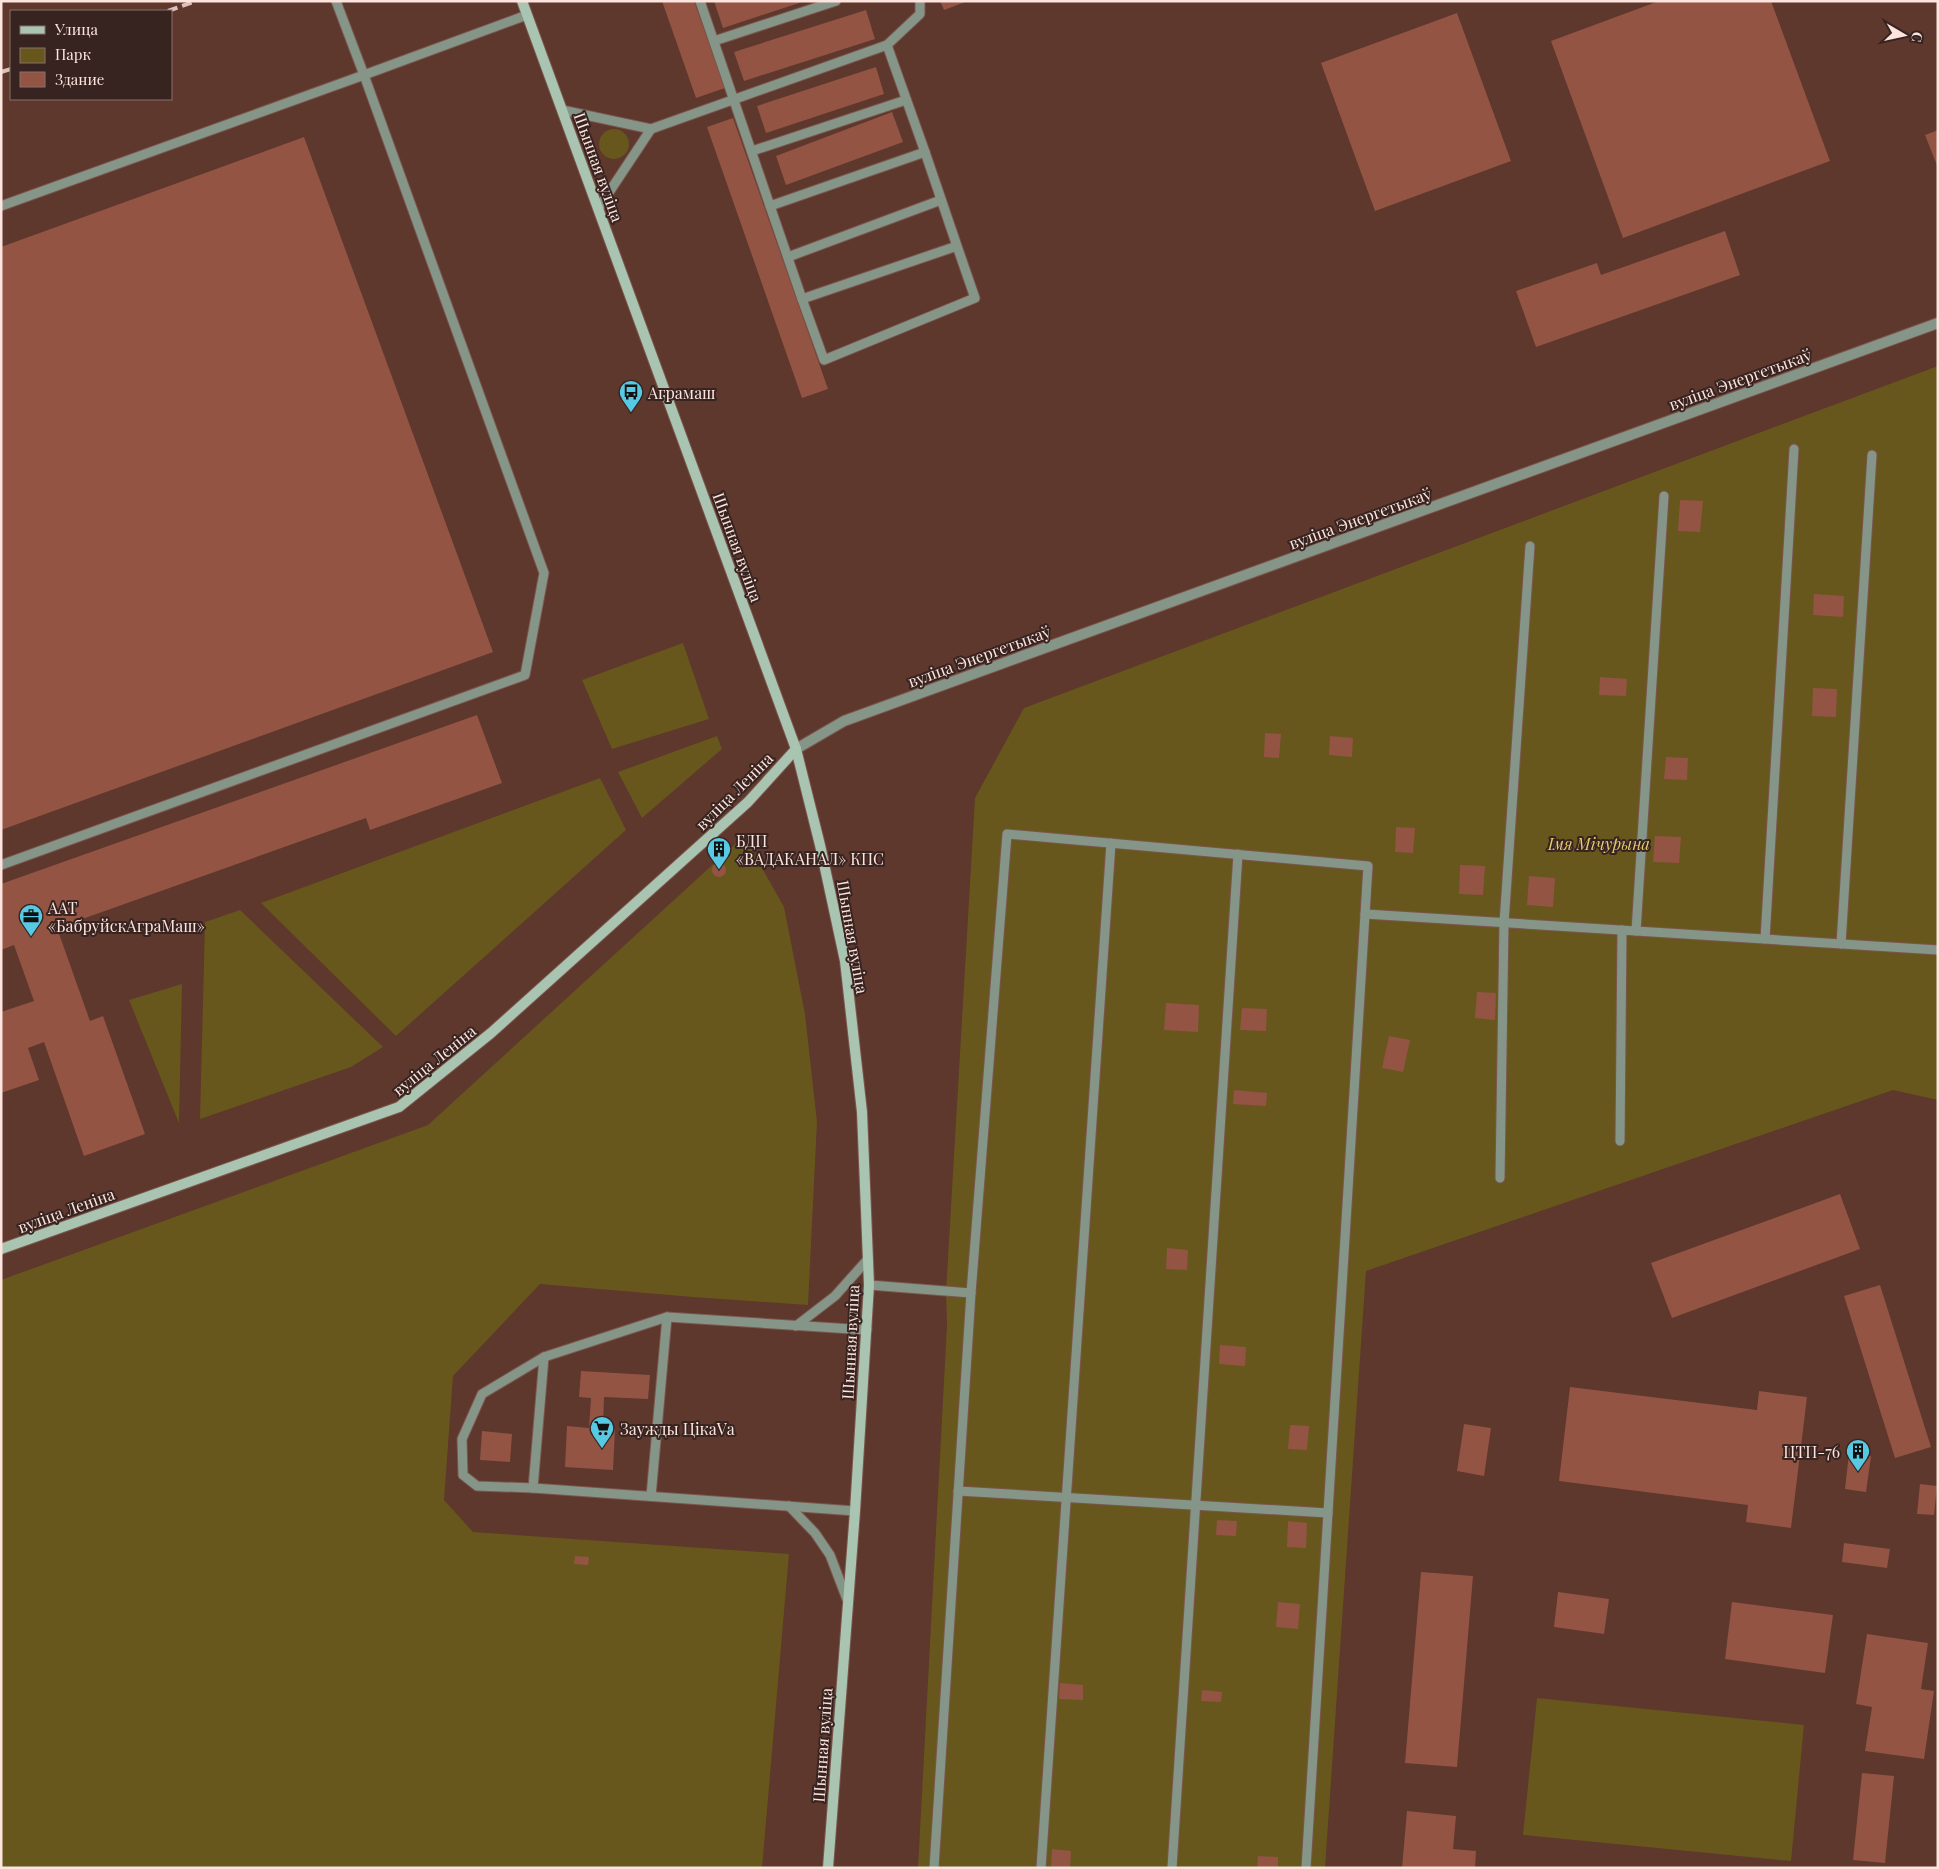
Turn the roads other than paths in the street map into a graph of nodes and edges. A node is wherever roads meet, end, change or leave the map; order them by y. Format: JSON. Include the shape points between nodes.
{"nodes":[{"id":1,"x":336,"y":1,"type":"edge"},
{"id":2,"x":522,"y":1,"type":"edge"},
{"id":3,"x":700,"y":1,"type":"edge"},
{"id":4,"x":836,"y":1,"type":"edge"},
{"id":5,"x":920,"y":1,"type":"edge"},
{"id":6,"x":527,"y":15,"type":"junction"},
{"id":7,"x":714,"y":41,"type":"junction"},
{"id":8,"x":887,"y":45,"type":"junction"},
{"id":9,"x":364,"y":75,"type":"junction"},
{"id":10,"x":734,"y":99,"type":"junction"},
{"id":11,"x":906,"y":100,"type":"junction"},
{"id":12,"x":562,"y":110,"type":"junction"},
{"id":13,"x":651,"y":129,"type":"junction"},
{"id":14,"x":752,"y":152,"type":"junction"},
{"id":15,"x":925,"y":152,"type":"junction"},
{"id":16,"x":941,"y":200,"type":"junction"},
{"id":17,"x":1,"y":206,"type":"edge"},
{"id":18,"x":770,"y":206,"type":"junction"},
{"id":19,"x":598,"y":209,"type":"junction"},
{"id":20,"x":957,"y":246,"type":"junction"},
{"id":21,"x":788,"y":256,"type":"junction"},
{"id":22,"x":802,"y":300,"type":"junction"},
{"id":23,"x":1938,"y":323,"type":"edge"},
{"id":24,"x":1794,"y":449,"type":"dead end"},
{"id":25,"x":1872,"y":455,"type":"dead end"},
{"id":26,"x":1664,"y":496,"type":"dead end"},
{"id":27,"x":1530,"y":546,"type":"dead end"},
{"id":28,"x":796,"y":749,"type":"junction"},
{"id":29,"x":1111,"y":843,"type":"junction"},
{"id":30,"x":1238,"y":854,"type":"junction"},
{"id":31,"x":1,"y":865,"type":"edge"},
{"id":32,"x":1365,"y":914,"type":"junction"},
{"id":33,"x":1504,"y":923,"type":"junction"},
{"id":34,"x":1622,"y":930,"type":"junction"},
{"id":35,"x":1636,"y":931,"type":"junction"},
{"id":36,"x":1765,"y":939,"type":"junction"},
{"id":37,"x":1840,"y":944,"type":"junction"},
{"id":38,"x":1938,"y":950,"type":"edge"},
{"id":39,"x":1620,"y":1141,"type":"dead end"},
{"id":40,"x":1500,"y":1178,"type":"dead end"},
{"id":41,"x":1,"y":1249,"type":"edge"},
{"id":42,"x":868,"y":1259,"type":"junction"},
{"id":43,"x":869,"y":1285,"type":"junction"},
{"id":44,"x":971,"y":1293,"type":"junction"},
{"id":45,"x":667,"y":1317,"type":"junction"},
{"id":46,"x":796,"y":1326,"type":"junction"},
{"id":47,"x":868,"y":1330,"type":"junction"},
{"id":48,"x":544,"y":1357,"type":"junction"},
{"id":49,"x":533,"y":1488,"type":"junction"},
{"id":50,"x":958,"y":1491,"type":"junction"},
{"id":51,"x":651,"y":1496,"type":"junction"},
{"id":52,"x":1066,"y":1498,"type":"junction"},
{"id":53,"x":1195,"y":1505,"type":"junction"},
{"id":54,"x":790,"y":1506,"type":"junction"},
{"id":55,"x":855,"y":1511,"type":"junction"},
{"id":56,"x":1328,"y":1513,"type":"junction"},
{"id":57,"x":848,"y":1602,"type":"junction"},
{"id":58,"x":828,"y":1868,"type":"edge"},
{"id":59,"x":934,"y":1868,"type":"edge"},
{"id":60,"x":1041,"y":1868,"type":"edge"},
{"id":61,"x":1172,"y":1868,"type":"edge"},
{"id":62,"x":1306,"y":1868,"type":"edge"}],
"edges":[{"from":1,"to":9,"type":"lane"},
{"from":2,"to":6,"type":"main road","name":"Шынная вуліца"},
{"from":3,"to":7,"type":"lane"},
{"from":4,"to":7,"type":"lane"},
{"from":5,"to":8,"type":"lane","via":[[920,14]]},
{"from":6,"to":9,"type":"lane"},
{"from":6,"to":12,"type":"main road","name":"Шынная вуліца"},
{"from":7,"to":10,"type":"lane"},
{"from":8,"to":10,"type":"lane"},
{"from":8,"to":11,"type":"lane"},
{"from":9,"to":17,"type":"lane"},
{"from":9,"to":31,"type":"lane","via":[[544,573],[525,675]]},
{"from":10,"to":13,"type":"lane"},
{"from":10,"to":14,"type":"lane"},
{"from":11,"to":14,"type":"lane"},
{"from":11,"to":15,"type":"lane"},
{"from":12,"to":13,"type":"lane"},
{"from":12,"to":19,"type":"main road","name":"Шынная вуліца"},
{"from":13,"to":19,"type":"lane"},
{"from":14,"to":18,"type":"lane"},
{"from":15,"to":16,"type":"lane"},
{"from":15,"to":18,"type":"lane"},
{"from":16,"to":20,"type":"lane"},
{"from":16,"to":21,"type":"lane"},
{"from":18,"to":21,"type":"lane"},
{"from":19,"to":28,"type":"main road","name":"Шынная вуліца"},
{"from":20,"to":22,"type":"lane"},
{"from":20,"to":22,"type":"lane","via":[[975,298],[824,360]]},
{"from":21,"to":22,"type":"lane"},
{"from":23,"to":28,"type":"street","name":"вуліца Энергетыкаў","via":[[853,718]]},
{"from":24,"to":36,"type":"lane"},
{"from":25,"to":37,"type":"lane"},
{"from":26,"to":35,"type":"lane"},
{"from":27,"to":33,"type":"lane"},
{"from":28,"to":41,"type":"main road","name":"вуліца Леніна","via":[[748,802],[491,1033],[400,1107]]},
{"from":28,"to":42,"type":"main road","name":"Шынная вуліца","via":[[845,961],[862,1112]]},
{"from":29,"to":30,"type":"lane"},
{"from":29,"to":44,"type":"lane","via":[[1007,834]]},
{"from":29,"to":52,"type":"lane"},
{"from":30,"to":32,"type":"lane","via":[[1368,866]]},
{"from":30,"to":53,"type":"lane"},
{"from":32,"to":33,"type":"lane"},
{"from":32,"to":56,"type":"lane"},
{"from":33,"to":34,"type":"lane"},
{"from":33,"to":40,"type":"lane"},
{"from":34,"to":35,"type":"lane"},
{"from":34,"to":39,"type":"lane"},
{"from":35,"to":36,"type":"lane"},
{"from":36,"to":37,"type":"lane"},
{"from":37,"to":38,"type":"lane"},
{"from":42,"to":43,"type":"main road","name":"Шынная вуліца"},
{"from":42,"to":46,"type":"lane","via":[[835,1296]]},
{"from":43,"to":44,"type":"lane"},
{"from":43,"to":47,"type":"main road","name":"Шынная вуліца"},
{"from":44,"to":50,"type":"lane"},
{"from":45,"to":46,"type":"lane"},
{"from":45,"to":48,"type":"lane"},
{"from":45,"to":51,"type":"lane"},
{"from":46,"to":47,"type":"lane"},
{"from":47,"to":55,"type":"main road","name":"Шынная вуліца"},
{"from":48,"to":49,"type":"lane"},
{"from":48,"to":49,"type":"lane","via":[[482,1394],[462,1439],[462,1475],[477,1486]]},
{"from":49,"to":51,"type":"lane"},
{"from":50,"to":52,"type":"lane"},
{"from":50,"to":59,"type":"lane"},
{"from":51,"to":54,"type":"lane"},
{"from":52,"to":53,"type":"lane"},
{"from":52,"to":60,"type":"lane"},
{"from":53,"to":56,"type":"lane"},
{"from":53,"to":61,"type":"lane"},
{"from":54,"to":55,"type":"lane"},
{"from":54,"to":57,"type":"lane","via":[[830,1555]]},
{"from":55,"to":57,"type":"main road","name":"Шынная вуліца"},
{"from":56,"to":62,"type":"lane"},
{"from":57,"to":58,"type":"main road","name":"Шынная вуліца"}]}
